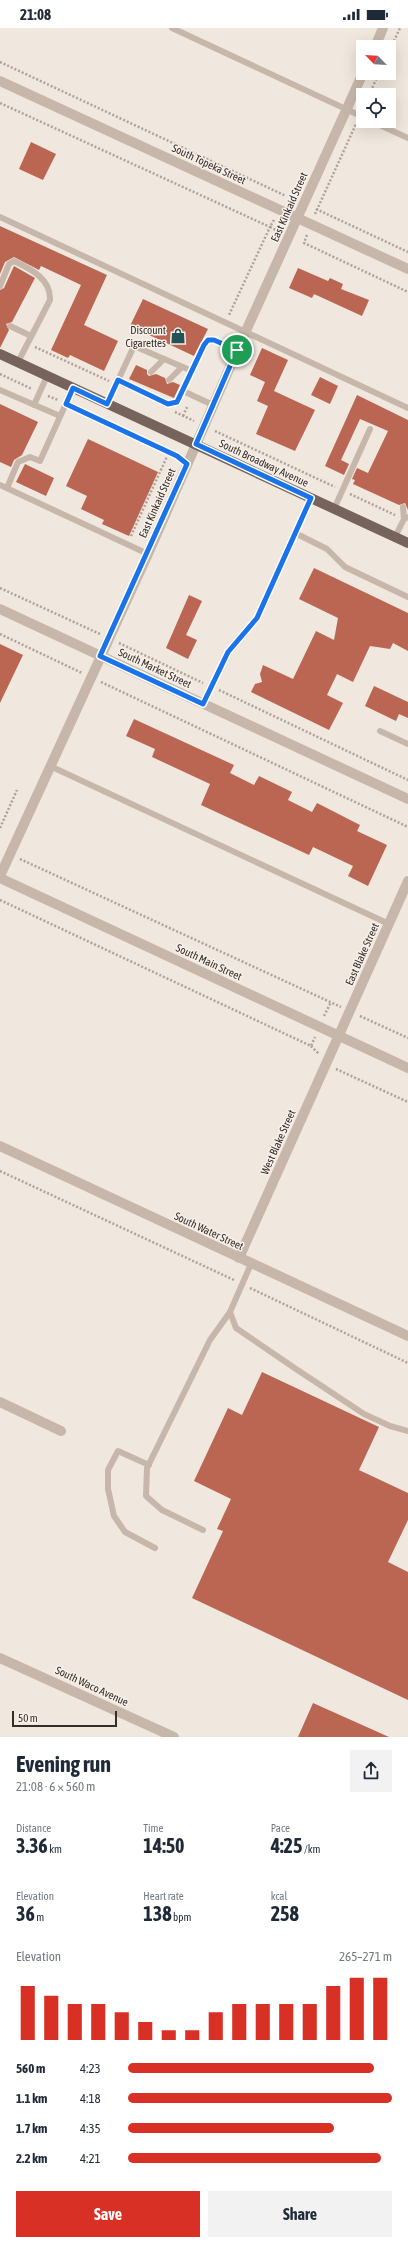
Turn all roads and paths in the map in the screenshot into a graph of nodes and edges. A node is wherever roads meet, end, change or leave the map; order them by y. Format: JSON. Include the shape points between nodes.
{"nodes":[{"id":1,"x":172,"y":28,"type":"edge"},
{"id":2,"x":383,"y":28,"type":"edge"},
{"id":3,"x":400,"y":28,"type":"edge"},
{"id":4,"x":378,"y":40,"type":"edge"},
{"id":5,"x":394,"y":40,"type":"edge"},
{"id":6,"x":0,"y":62,"type":"edge"},
{"id":7,"x":360,"y":80,"type":"edge"},
{"id":8,"x":0,"y":81,"type":"edge"},
{"id":9,"x":0,"y":103,"type":"edge"},
{"id":10,"x":346,"y":110,"type":"junction"},
{"id":11,"x":356,"y":114,"type":"edge"},
{"id":12,"x":356,"y":127,"type":"edge"},
{"id":13,"x":387,"y":128,"type":"edge"},
{"id":14,"x":408,"y":138,"type":"edge"},
{"id":15,"x":286,"y":196,"type":"dead end"},
{"id":16,"x":317,"y":210,"type":"junction"},
{"id":17,"x":0,"y":217,"type":"edge"},
{"id":18,"x":297,"y":218,"type":"junction"},
{"id":19,"x":311,"y":225,"type":"junction"},
{"id":20,"x":270,"y":227,"type":"dead end"},
{"id":21,"x":408,"y":252,"type":"edge"},
{"id":22,"x":408,"y":269,"type":"edge"},
{"id":23,"x":0,"y":286,"type":"edge"},
{"id":24,"x":408,"y":292,"type":"edge"},
{"id":25,"x":10,"y":326,"type":"dead end"},
{"id":26,"x":245,"y":333,"type":"junction"},
{"id":27,"x":31,"y":336,"type":"junction"},
{"id":28,"x":237,"y":350,"type":"junction"},
{"id":29,"x":0,"y":354,"type":"edge"},
{"id":30,"x":164,"y":359,"type":"junction"},
{"id":31,"x":18,"y":362,"type":"junction"},
{"id":32,"x":182,"y":367,"type":"junction"},
{"id":33,"x":192,"y":371,"type":"junction"},
{"id":34,"x":151,"y":372,"type":"dead end"},
{"id":35,"x":0,"y":374,"type":"edge"},
{"id":36,"x":48,"y":376,"type":"junction"},
{"id":37,"x":118,"y":380,"type":"junction"},
{"id":38,"x":169,"y":380,"type":"dead end"},
{"id":39,"x":73,"y":388,"type":"junction"},
{"id":40,"x":0,"y":390,"type":"edge"},
{"id":41,"x":183,"y":391,"type":"junction"},
{"id":42,"x":40,"y":392,"type":"junction"},
{"id":43,"x":66,"y":404,"type":"junction"},
{"id":44,"x":107,"y":404,"type":"junction"},
{"id":45,"x":34,"y":405,"type":"junction"},
{"id":46,"x":213,"y":405,"type":"junction"},
{"id":47,"x":408,"y":408,"type":"edge"},
{"id":48,"x":60,"y":416,"type":"junction"},
{"id":49,"x":370,"y":429,"type":"dead end"},
{"id":50,"x":196,"y":444,"type":"junction"},
{"id":51,"x":169,"y":452,"type":"junction"},
{"id":52,"x":187,"y":464,"type":"junction"},
{"id":53,"x":0,"y":484,"type":"edge"},
{"id":54,"x":7,"y":488,"type":"junction"},
{"id":55,"x":311,"y":498,"type":"junction"},
{"id":56,"x":403,"y":507,"type":"dead end"},
{"id":57,"x":334,"y":509,"type":"junction"},
{"id":58,"x":406,"y":518,"type":"edge"},
{"id":59,"x":295,"y":533,"type":"junction"},
{"id":60,"x":395,"y":537,"type":"junction"},
{"id":61,"x":408,"y":543,"type":"edge"},
{"id":62,"x":127,"y":544,"type":"junction"},
{"id":63,"x":148,"y":554,"type":"junction"},
{"id":64,"x":408,"y":597,"type":"edge"},
{"id":65,"x":0,"y":609,"type":"edge"},
{"id":66,"x":0,"y":634,"type":"edge"},
{"id":67,"x":100,"y":656,"type":"junction"},
{"id":68,"x":90,"y":677,"type":"junction"},
{"id":69,"x":203,"y":704,"type":"junction"},
{"id":70,"x":380,"y":731,"type":"dead end"},
{"id":71,"x":408,"y":744,"type":"edge"},
{"id":72,"x":50,"y":766,"type":"junction"},
{"id":73,"x":17,"y":790,"type":"dead end"},
{"id":74,"x":408,"y":799,"type":"edge"},
{"id":75,"x":408,"y":827,"type":"edge"},
{"id":76,"x":0,"y":828,"type":"edge"},
{"id":77,"x":9,"y":857,"type":"junction"},
{"id":78,"x":0,"y":877,"type":"edge"},
{"id":79,"x":408,"y":881,"type":"edge"},
{"id":80,"x":0,"y":900,"type":"edge"},
{"id":81,"x":389,"y":924,"type":"junction"},
{"id":82,"x":331,"y":1002,"type":"junction"},
{"id":83,"x":350,"y":1011,"type":"junction"},
{"id":84,"x":319,"y":1027,"type":"junction"},
{"id":85,"x":338,"y":1036,"type":"junction"},
{"id":86,"x":408,"y":1038,"type":"edge"},
{"id":87,"x":311,"y":1046,"type":"junction"},
{"id":88,"x":327,"y":1062,"type":"junction"},
{"id":89,"x":408,"y":1068,"type":"edge"},
{"id":90,"x":408,"y":1102,"type":"edge"},
{"id":91,"x":0,"y":1146,"type":"edge"},
{"id":92,"x":0,"y":1172,"type":"edge"},
{"id":93,"x":239,"y":1258,"type":"junction"},
{"id":94,"x":251,"y":1264,"type":"junction"},
{"id":95,"x":242,"y":1284,"type":"junction"},
{"id":96,"x":230,"y":1312,"type":"junction"},
{"id":97,"x":408,"y":1336,"type":"edge"},
{"id":98,"x":408,"y":1364,"type":"edge"},
{"id":99,"x":0,"y":1402,"type":"edge"},
{"id":100,"x":61,"y":1431,"type":"dead end"},
{"id":101,"x":408,"y":1431,"type":"edge"},
{"id":102,"x":149,"y":1466,"type":"junction"},
{"id":103,"x":203,"y":1530,"type":"dead end"},
{"id":104,"x":155,"y":1548,"type":"dead end"},
{"id":105,"x":0,"y":1658,"type":"edge"},
{"id":106,"x":174,"y":1737,"type":"edge"}],
"edges":[{"from":1,"to":10,"type":"lane"},
{"from":2,"to":4,"type":"street"},
{"from":3,"to":5,"type":"path"},
{"from":6,"to":15,"type":"path"},
{"from":7,"to":10,"type":"street","name":"East Kinkaid Street"},
{"from":8,"to":18,"type":"street","name":"South Topeka Street"},
{"from":9,"to":20,"type":"path"},
{"from":10,"to":11,"type":"lane"},
{"from":10,"to":18,"type":"street","name":"East Kinkaid Street"},
{"from":12,"to":16,"type":"path"},
{"from":13,"to":14,"type":"lane"},
{"from":16,"to":19,"type":"path"},
{"from":16,"to":21,"type":"path"},
{"from":17,"to":26,"type":"lane"},
{"from":18,"to":19,"type":"street","name":"South Topeka Street"},
{"from":18,"to":26,"type":"street","name":"East Kinkaid Street"},
{"from":19,"to":22,"type":"street","name":"South Topeka Street"},
{"from":19,"to":24,"type":"path","via":[[304,243]]},
{"from":23,"to":27,"type":"lane","via":[[9,264],[14,261],[41,277],[51,290],[50,300]]},
{"from":25,"to":27,"type":"lane"},
{"from":26,"to":28,"type":"street","name":"East Kinkaid Street"},
{"from":26,"to":47,"type":"lane"},
{"from":27,"to":31,"type":"lane"},
{"from":28,"to":33,"type":"lane","via":[[208,340]]},
{"from":28,"to":46,"type":"street","name":"East Kinkaid Street"},
{"from":29,"to":31,"type":"main road","name":"South Broadway Avenue"},
{"from":30,"to":32,"type":"lane"},
{"from":30,"to":34,"type":"lane"},
{"from":30,"to":37,"type":"lane","via":[[134,346]]},
{"from":31,"to":36,"type":"main road","name":"South Broadway Avenue"},
{"from":32,"to":33,"type":"lane"},
{"from":32,"to":38,"type":"lane"},
{"from":33,"to":41,"type":"lane"},
{"from":35,"to":42,"type":"path"},
{"from":36,"to":39,"type":"main road","name":"South Broadway Avenue"},
{"from":36,"to":42,"type":"lane"},
{"from":37,"to":41,"type":"lane","via":[[155,394],[168,404],[177,402]]},
{"from":37,"to":44,"type":"lane"},
{"from":39,"to":43,"type":"lane"},
{"from":39,"to":44,"type":"main road","name":"South Broadway Avenue"},
{"from":40,"to":45,"type":"lane"},
{"from":41,"to":46,"type":"lane"},
{"from":42,"to":43,"type":"path"},
{"from":42,"to":45,"type":"lane"},
{"from":43,"to":48,"type":"lane"},
{"from":43,"to":51,"type":"path"},
{"from":44,"to":50,"type":"main road","name":"South Broadway Avenue"},
{"from":45,"to":48,"type":"lane"},
{"from":46,"to":50,"type":"street","name":"East Kinkaid Street"},
{"from":48,"to":54,"type":"lane","via":[[40,461],[30,457],[18,462]]},
{"from":49,"to":57,"type":"lane"},
{"from":50,"to":52,"type":"street","name":"East Kinkaid Street"},
{"from":50,"to":55,"type":"main road","name":"South Broadway Avenue"},
{"from":51,"to":52,"type":"path"},
{"from":51,"to":62,"type":"path"},
{"from":52,"to":63,"type":"street","name":"East Kinkaid Street"},
{"from":53,"to":54,"type":"lane"},
{"from":54,"to":62,"type":"lane"},
{"from":55,"to":57,"type":"main road","name":"South Broadway Avenue"},
{"from":55,"to":59,"type":"lane"},
{"from":56,"to":58,"type":"lane"},
{"from":57,"to":60,"type":"main road","name":"South Broadway Avenue"},
{"from":58,"to":60,"type":"lane"},
{"from":59,"to":64,"type":"lane","via":[[327,549],[345,567]]},
{"from":59,"to":69,"type":"lane","via":[[257,618],[228,652]]},
{"from":60,"to":61,"type":"main road","name":"South Broadway Avenue"},
{"from":62,"to":63,"type":"lane"},
{"from":63,"to":67,"type":"street","name":"East Kinkaid Street"},
{"from":65,"to":67,"type":"street","name":"South Market Street"},
{"from":66,"to":68,"type":"path"},
{"from":67,"to":68,"type":"street","name":"East Kinkaid Street"},
{"from":67,"to":69,"type":"street","name":"South Market Street"},
{"from":68,"to":72,"type":"street","name":"East Kinkaid Street"},
{"from":68,"to":75,"type":"path"},
{"from":69,"to":74,"type":"street","name":"South Market Street"},
{"from":70,"to":71,"type":"lane"},
{"from":72,"to":77,"type":"street","name":"East Kinkaid Street"},
{"from":72,"to":81,"type":"lane"},
{"from":73,"to":76,"type":"path"},
{"from":77,"to":78,"type":"street","name":"East Kinkaid Street"},
{"from":77,"to":82,"type":"path","via":[[22,860]]},
{"from":78,"to":84,"type":"street","name":"South Main Street"},
{"from":79,"to":81,"type":"street","name":"East Blake Street"},
{"from":80,"to":87,"type":"path"},
{"from":81,"to":83,"type":"street","name":"East Blake Street"},
{"from":82,"to":83,"type":"path"},
{"from":82,"to":84,"type":"path"},
{"from":83,"to":85,"type":"street","name":"East Blake Street"},
{"from":83,"to":86,"type":"path"},
{"from":84,"to":85,"type":"street","name":"South Main Street"},
{"from":84,"to":87,"type":"path"},
{"from":85,"to":88,"type":"street","name":"West Blake Street"},
{"from":85,"to":89,"type":"street","name":"South Main Street"},
{"from":87,"to":88,"type":"path"},
{"from":88,"to":90,"type":"path","via":[[333,1068]]},
{"from":88,"to":93,"type":"street","name":"West Blake Street"},
{"from":91,"to":93,"type":"street","name":"South Water Street"},
{"from":92,"to":95,"type":"path"},
{"from":93,"to":94,"type":"street","name":"South Water Street"},
{"from":94,"to":95,"type":"lane"},
{"from":94,"to":97,"type":"street","name":"South Water Street"},
{"from":95,"to":96,"type":"lane"},
{"from":95,"to":98,"type":"path"},
{"from":96,"to":101,"type":"lane","via":[[236,1328],[290,1365],[364,1414]]},
{"from":96,"to":102,"type":"lane","via":[[210,1340]]},
{"from":99,"to":100,"type":"street"},
{"from":102,"to":103,"type":"lane","via":[[146,1496],[162,1510]]},
{"from":102,"to":104,"type":"lane","via":[[118,1451],[108,1470],[108,1489],[114,1516],[125,1532]]},
{"from":105,"to":106,"type":"street","name":"South Waco Avenue"}]}
